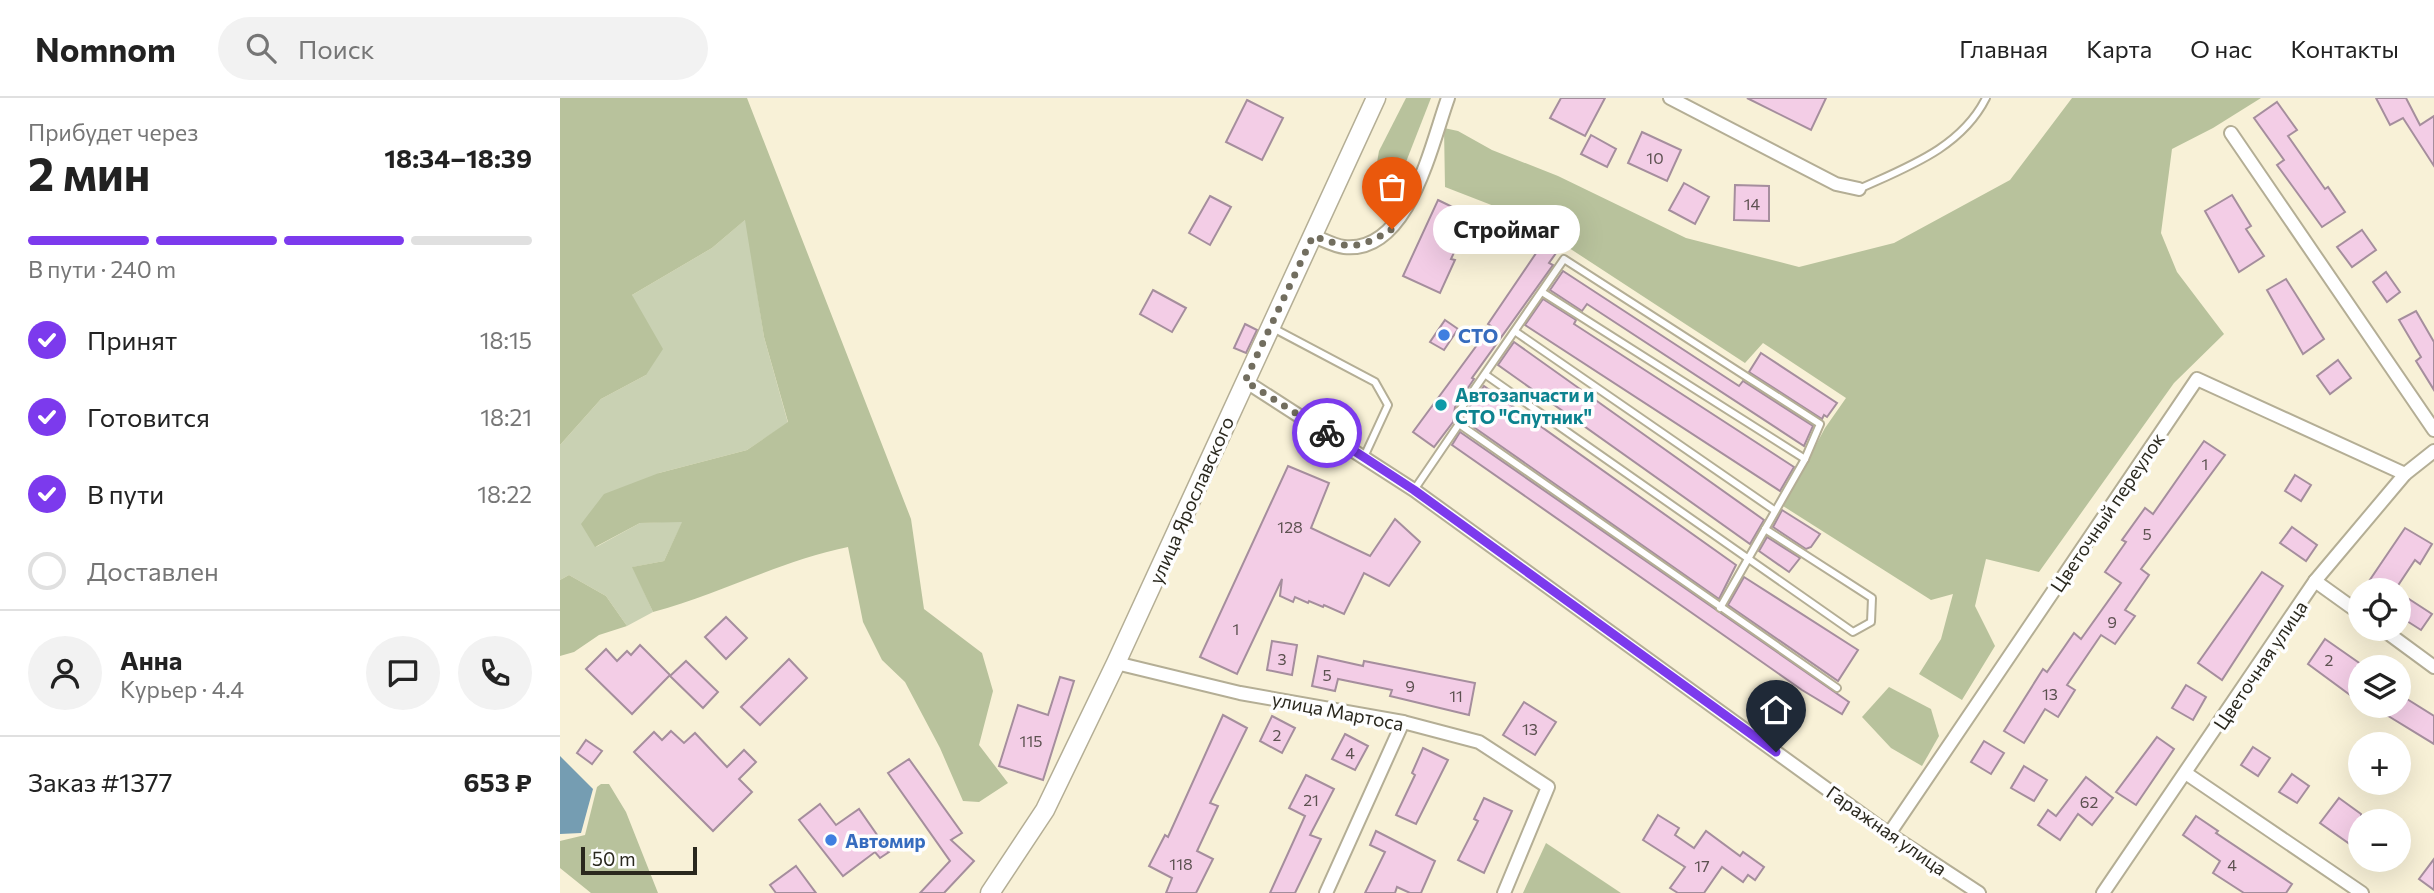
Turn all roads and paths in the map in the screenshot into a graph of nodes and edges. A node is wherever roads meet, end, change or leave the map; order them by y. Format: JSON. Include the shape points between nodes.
{"nodes":[{"id":1,"x":1376,"y":98,"type":"edge"},
{"id":2,"x":1448,"y":98,"type":"edge"},
{"id":3,"x":1670,"y":98,"type":"edge"},
{"id":4,"x":1986,"y":98,"type":"edge"},
{"id":5,"x":2231,"y":133,"type":"dead end"},
{"id":6,"x":1859,"y":189,"type":"joint"},
{"id":7,"x":1313,"y":236,"type":"junction"},
{"id":8,"x":1542,"y":292,"type":"junction"},
{"id":9,"x":1271,"y":326,"type":"junction"},
{"id":10,"x":1516,"y":332,"type":"junction"},
{"id":11,"x":1486,"y":375,"type":"junction"},
{"id":12,"x":1245,"y":381,"type":"junction"},
{"id":13,"x":1459,"y":424,"type":"junction"},
{"id":14,"x":2434,"y":430,"type":"edge"},
{"id":15,"x":2434,"y":452,"type":"edge"},
{"id":16,"x":1364,"y":457,"type":"junction"},
{"id":17,"x":1805,"y":459,"type":"junction"},
{"id":18,"x":2404,"y":474,"type":"junction"},
{"id":19,"x":1414,"y":490,"type":"junction"},
{"id":20,"x":1774,"y":510,"type":"junction"},
{"id":21,"x":1765,"y":529,"type":"junction"},
{"id":22,"x":1748,"y":559,"type":"junction"},
{"id":23,"x":2315,"y":582,"type":"junction"},
{"id":24,"x":2348,"y":605,"type":"edge"},
{"id":25,"x":1720,"y":608,"type":"junction"},
{"id":26,"x":2399,"y":641,"type":"edge"},
{"id":27,"x":1116,"y":663,"type":"junction"},
{"id":28,"x":2434,"y":667,"type":"edge"},
{"id":29,"x":1837,"y":688,"type":"dead end"},
{"id":30,"x":1403,"y":722,"type":"junction"},
{"id":31,"x":2187,"y":774,"type":"junction"},
{"id":32,"x":1889,"y":834,"type":"junction"},
{"id":33,"x":990,"y":893,"type":"edge"},
{"id":34,"x":1326,"y":893,"type":"edge"},
{"id":35,"x":1504,"y":893,"type":"edge"},
{"id":36,"x":1979,"y":893,"type":"edge"},
{"id":37,"x":2103,"y":893,"type":"edge"},
{"id":38,"x":2362,"y":893,"type":"edge"}],
"edges":[{"from":1,"to":7,"type":"street","name":"улица Ярославского"},
{"from":2,"to":7,"type":"street","via":[[1407,210],[1392,229],[1369,244],[1343,247]]},
{"from":3,"to":6,"type":"street","via":[[1836,184]]},
{"from":4,"to":6,"type":"lane","via":[[1978,113],[1938,152]]},
{"from":5,"to":14,"type":"street"},
{"from":7,"to":9,"type":"street","name":"улица Ярославского"},
{"from":8,"to":10,"type":"lane"},
{"from":8,"to":17,"type":"lane"},
{"from":8,"to":17,"type":"lane","via":[[1564,258],[1820,424]]},
{"from":9,"to":12,"type":"street","name":"улица Ярославского"},
{"from":9,"to":16,"type":"lane","via":[[1375,382],[1388,405]]},
{"from":10,"to":11,"type":"lane"},
{"from":10,"to":20,"type":"lane"},
{"from":11,"to":13,"type":"lane","via":[[1460,410]]},
{"from":11,"to":22,"type":"lane"},
{"from":12,"to":16,"type":"street","name":"Гаражная улица"},
{"from":12,"to":27,"type":"street","name":"улица Ярославского"},
{"from":13,"to":19,"type":"lane"},
{"from":13,"to":25,"type":"lane"},
{"from":15,"to":18,"type":"street","name":"Цветочная улица"},
{"from":16,"to":19,"type":"street","name":"Гаражная улица"},
{"from":17,"to":20,"type":"lane"},
{"from":18,"to":23,"type":"street","name":"Цветочная улица"},
{"from":18,"to":32,"type":"street","name":"Цветочный переулок","via":[[2197,379]]},
{"from":19,"to":32,"type":"street","name":"Гаражная улица"},
{"from":20,"to":21,"type":"lane"},
{"from":21,"to":22,"type":"lane"},
{"from":21,"to":22,"type":"lane","via":[[1872,598],[1871,622],[1853,632]]},
{"from":22,"to":25,"type":"lane"},
{"from":23,"to":24,"type":"street"},
{"from":23,"to":31,"type":"street","name":"Цветочная улица"},
{"from":25,"to":29,"type":"lane"},
{"from":26,"to":28,"type":"street"},
{"from":27,"to":30,"type":"street","name":"улица Мартоса","via":[[1240,693]]},
{"from":27,"to":33,"type":"street","name":"улица Ярославского","via":[[1045,810]]},
{"from":30,"to":34,"type":"street"},
{"from":30,"to":35,"type":"street","name":"улица Мартоса","via":[[1479,742],[1548,786]]},
{"from":31,"to":37,"type":"street","name":"Цветочная улица"},
{"from":31,"to":38,"type":"street"},
{"from":32,"to":36,"type":"street","name":"Гаражная улица"}]}
